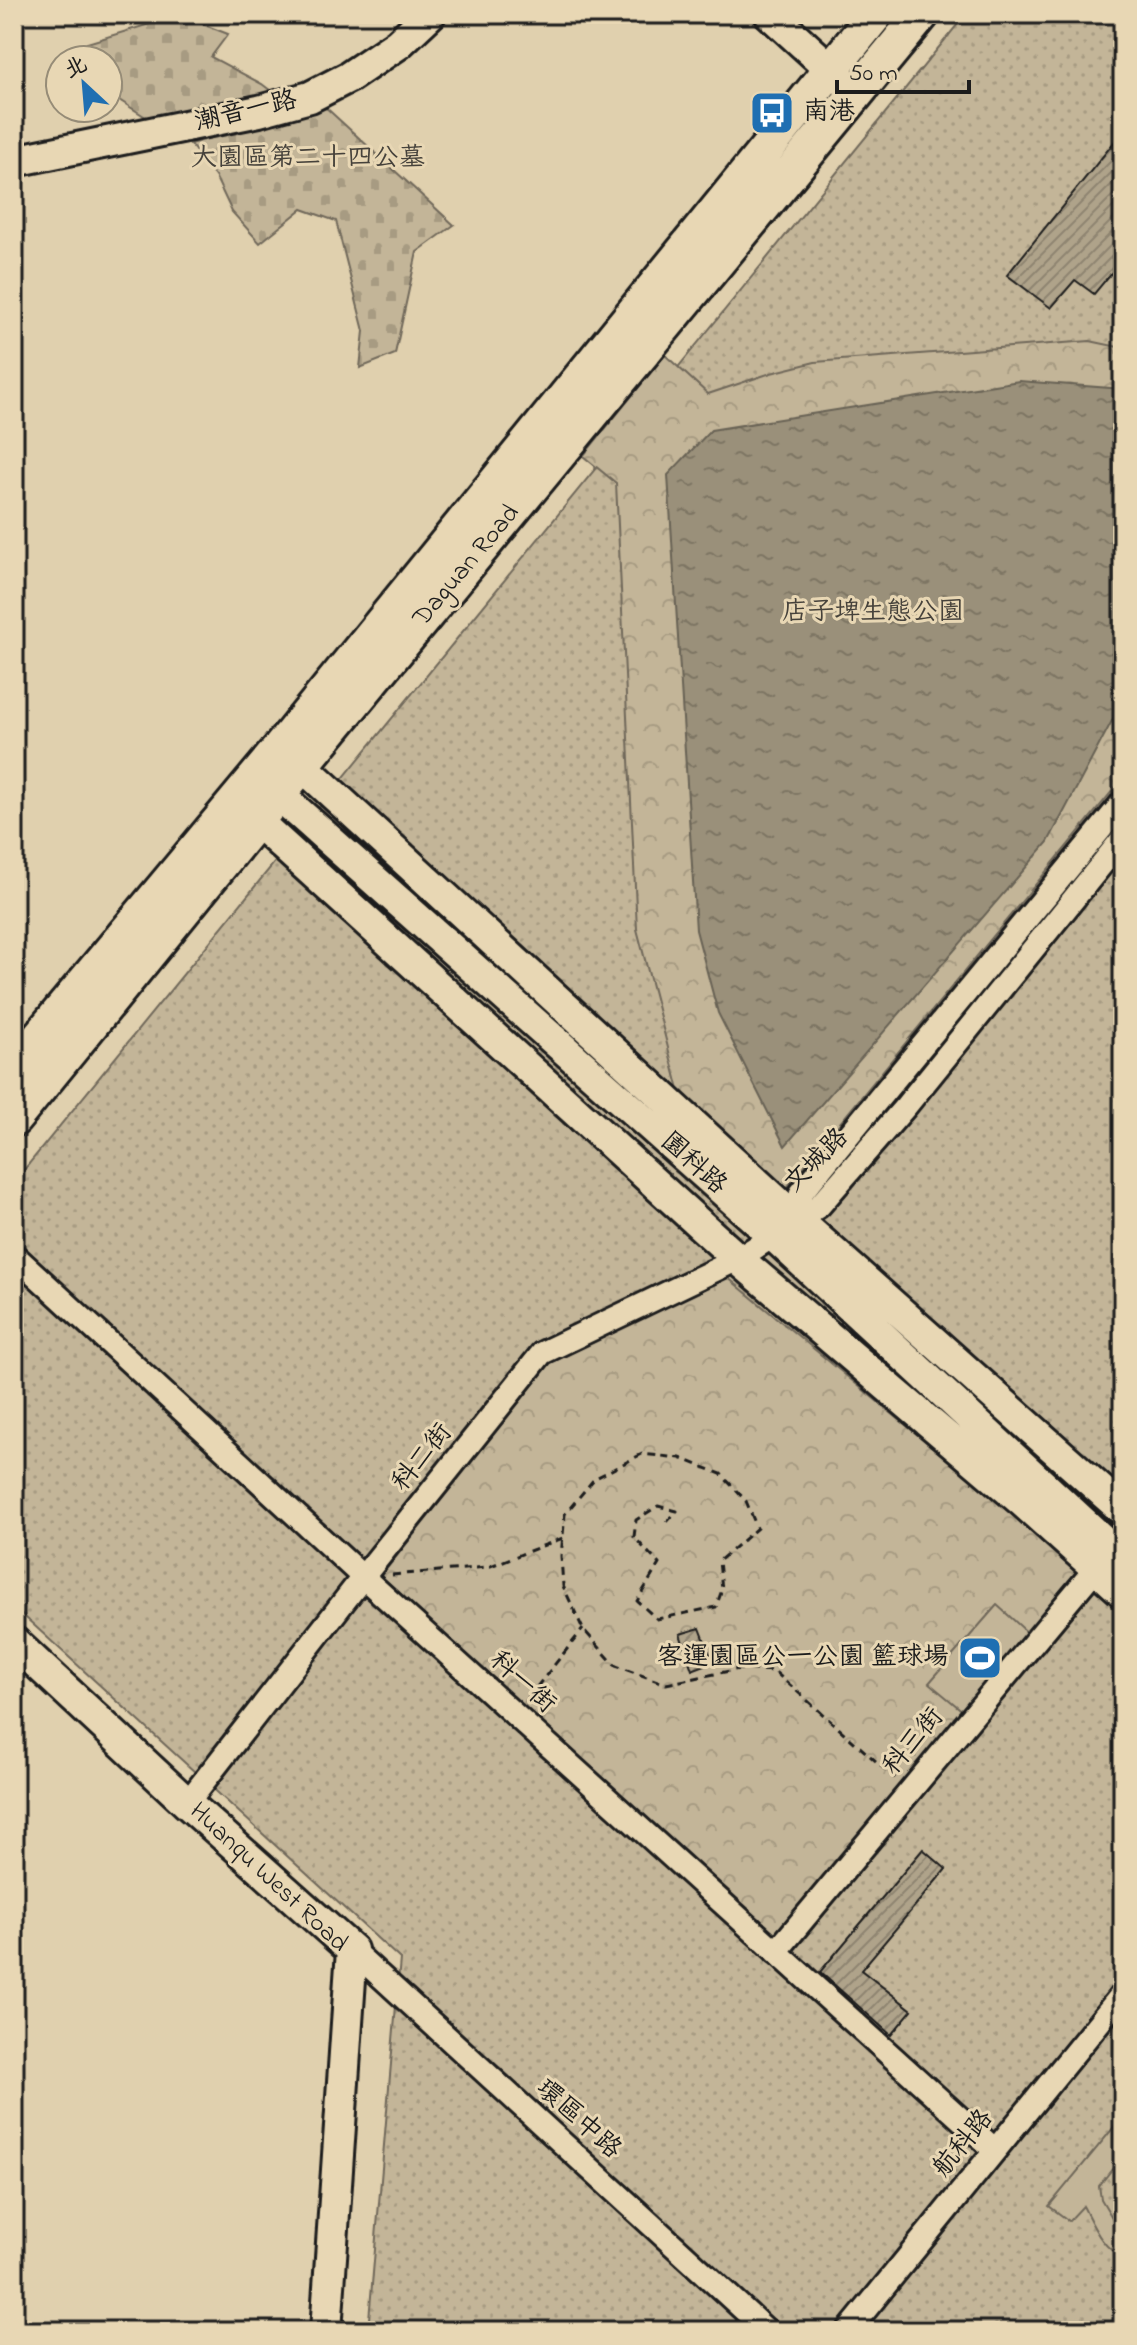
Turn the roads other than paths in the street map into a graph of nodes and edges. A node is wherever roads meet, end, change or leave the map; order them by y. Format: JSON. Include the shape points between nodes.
{"nodes":[{"id":1,"x":430,"y":14,"type":"edge"},
{"id":2,"x":770,"y":14,"type":"edge"},
{"id":3,"x":876,"y":14,"type":"edge"},
{"id":4,"x":922,"y":14,"type":"edge"},
{"id":5,"x":830,"y":69,"type":"junction"},
{"id":6,"x":857,"y":93,"type":"junction"},
{"id":7,"x":26,"y":159,"type":"edge"},
{"id":8,"x":291,"y":756,"type":"junction"},
{"id":9,"x":268,"y":784,"type":"junction"},
{"id":10,"x":1123,"y":802,"type":"edge"},
{"id":11,"x":246,"y":812,"type":"junction"},
{"id":12,"x":1123,"y":838,"type":"edge"},
{"id":13,"x":14,"y":1067,"type":"edge"},
{"id":14,"x":14,"y":1119,"type":"edge"},
{"id":15,"x":786,"y":1228,"type":"junction"},
{"id":16,"x":14,"y":1255,"type":"edge"},
{"id":17,"x":738,"y":1259,"type":"junction"},
{"id":18,"x":1123,"y":1510,"type":"edge"},
{"id":19,"x":1110,"y":1563,"type":"edge"},
{"id":20,"x":363,"y":1577,"type":"junction"},
{"id":21,"x":1123,"y":1592,"type":"edge"},
{"id":22,"x":14,"y":1642,"type":"edge"},
{"id":23,"x":187,"y":1803,"type":"junction"},
{"id":24,"x":352,"y":1950,"type":"junction"},
{"id":25,"x":776,"y":1952,"type":"junction"},
{"id":26,"x":1123,"y":1993,"type":"edge"},
{"id":27,"x":995,"y":2150,"type":"junction"},
{"id":28,"x":326,"y":2331,"type":"edge"},
{"id":29,"x":767,"y":2331,"type":"edge"},
{"id":30,"x":848,"y":2331,"type":"edge"}],
"edges":[{"from":1,"to":7,"type":"street","name":"潮音一路","via":[[398,44],[310,97]]},
{"from":2,"to":5,"type":"street"},
{"from":3,"to":5,"type":"main road","name":"Daguan Road"},
{"from":4,"to":6,"type":"main road","name":"Daguan Road"},
{"from":5,"to":6,"type":"street"},
{"from":5,"to":8,"type":"main road","name":"Daguan Road"},
{"from":6,"to":8,"type":"main road","name":"Daguan Road"},
{"from":8,"to":9,"type":"main road","name":"Daguan Road"},
{"from":8,"to":15,"type":"street"},
{"from":9,"to":11,"type":"main road","name":"Daguan Road"},
{"from":9,"to":15,"type":"street","name":"園科路"},
{"from":10,"to":15,"type":"street","name":"文城路","via":[[801,1193]]},
{"from":11,"to":13,"type":"main road","name":"Daguan Road"},
{"from":11,"to":14,"type":"main road","name":"Daguan Road"},
{"from":11,"to":17,"type":"street"},
{"from":12,"to":15,"type":"street","name":"文城路","via":[[906,1106],[819,1206]]},
{"from":15,"to":17,"type":"street","name":"科二街"},
{"from":15,"to":18,"type":"street"},
{"from":15,"to":19,"type":"street","name":"園科路"},
{"from":16,"to":20,"type":"street","name":"科一街"},
{"from":17,"to":19,"type":"street","via":[[1023,1502]]},
{"from":17,"to":20,"type":"street","name":"科二街","via":[[542,1353]]},
{"from":19,"to":21,"type":"street"},
{"from":19,"to":25,"type":"street","name":"科三街"},
{"from":20,"to":23,"type":"street","name":"科二街"},
{"from":20,"to":25,"type":"street","name":"科一街"},
{"from":22,"to":23,"type":"street","name":"Huanqu West Road"},
{"from":23,"to":24,"type":"street","name":"Huanqu West Road"},
{"from":24,"to":28,"type":"street","name":"Huanqu West Road"},
{"from":24,"to":29,"type":"street","name":"環區中路"},
{"from":25,"to":27,"type":"street","name":"科一街"},
{"from":26,"to":27,"type":"street","name":"航科路"},
{"from":27,"to":30,"type":"street","name":"航科路"}]}
